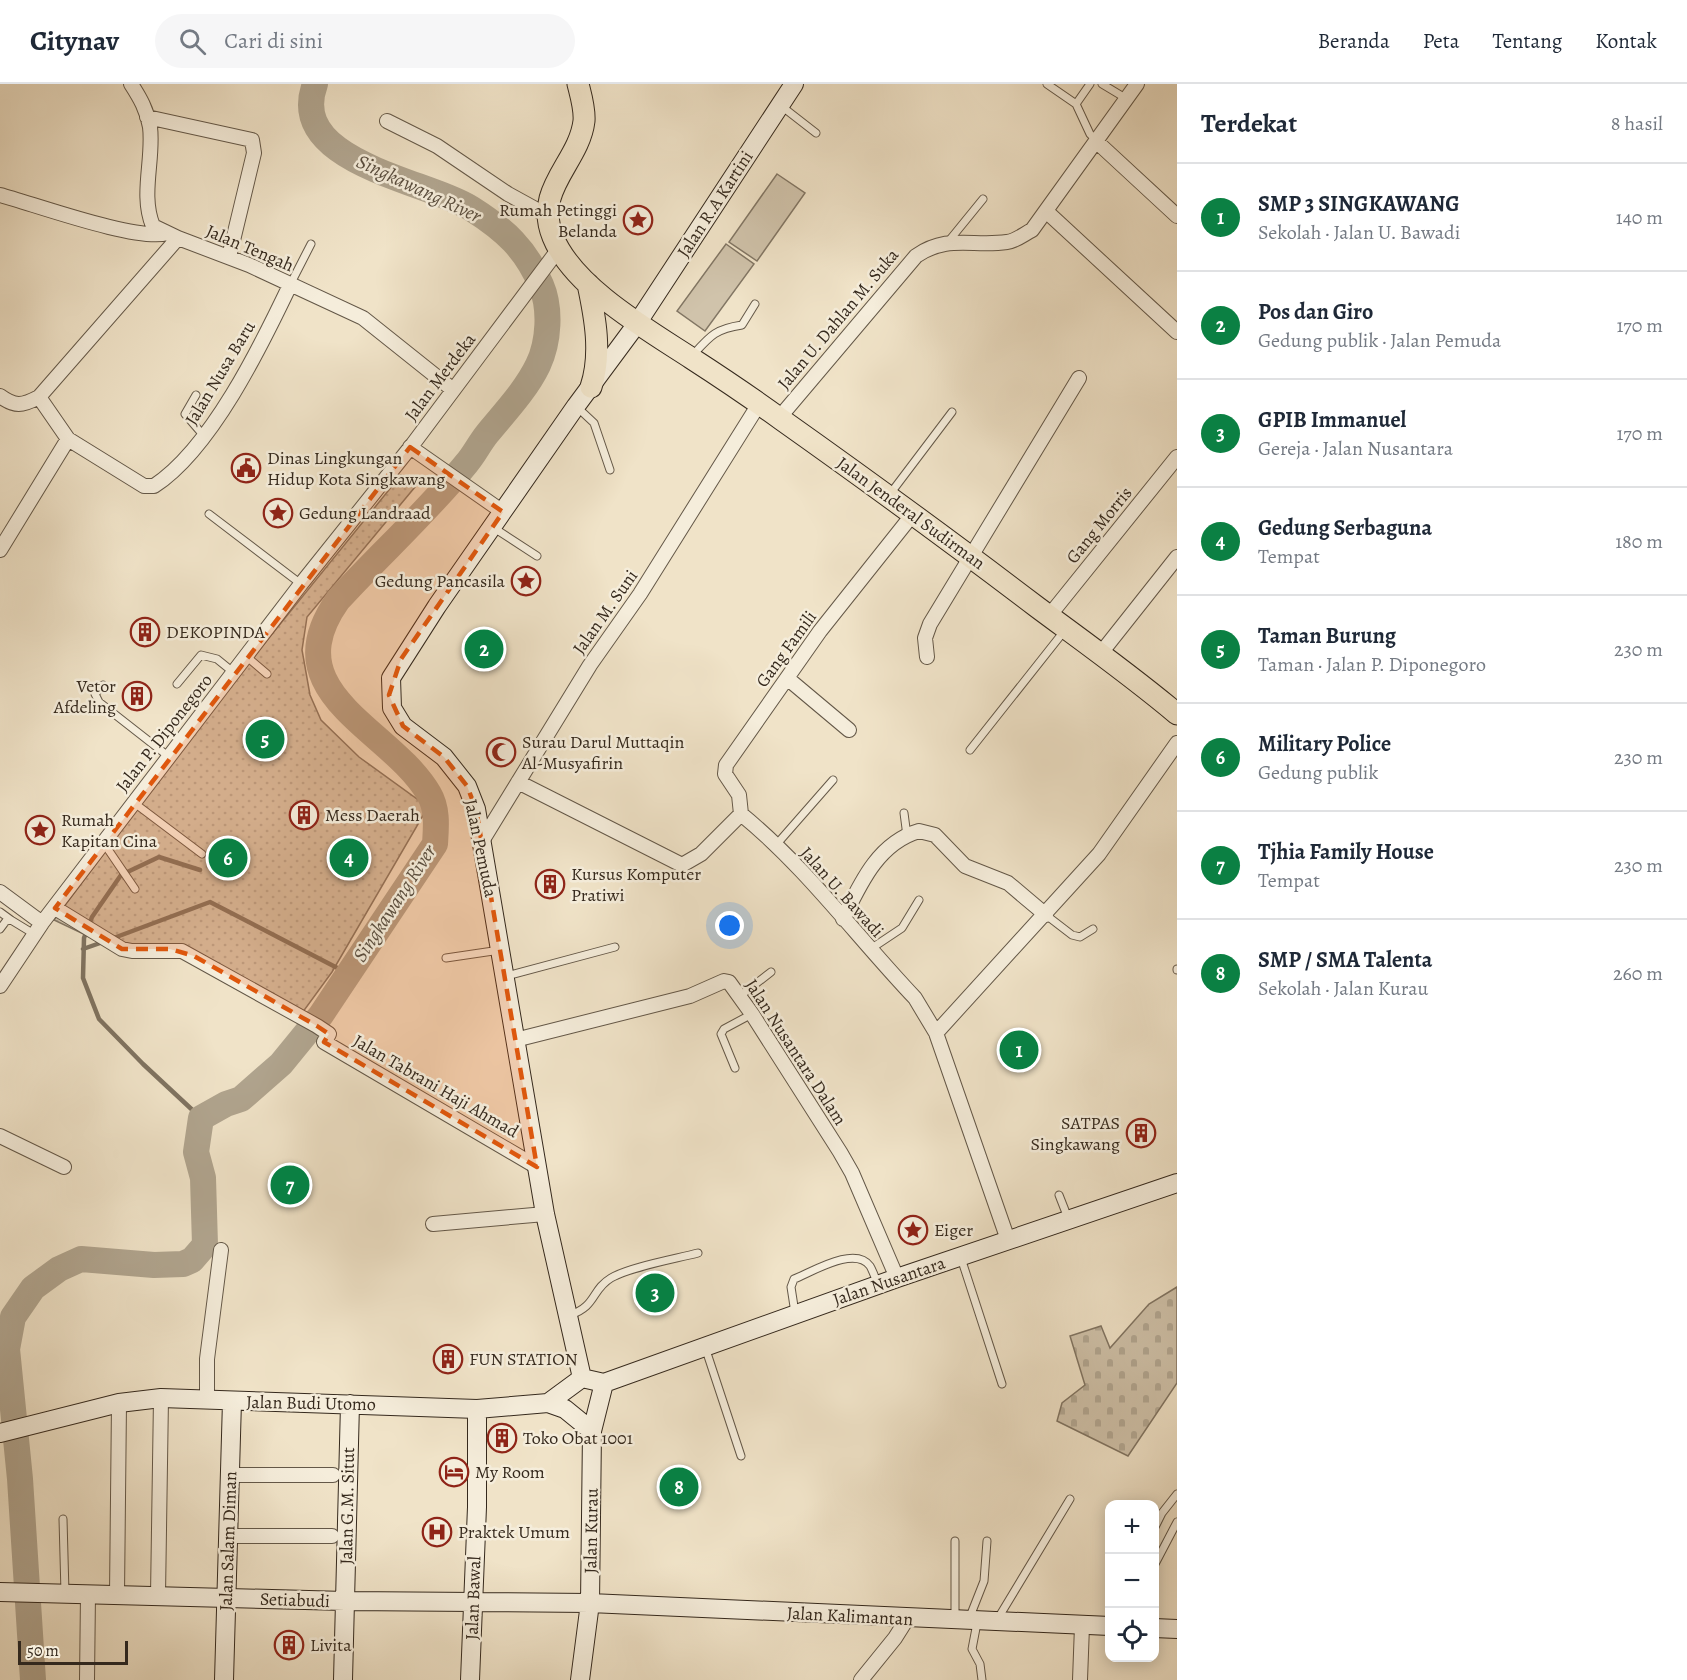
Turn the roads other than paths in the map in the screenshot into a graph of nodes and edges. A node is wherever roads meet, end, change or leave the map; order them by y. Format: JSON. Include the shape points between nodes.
{"nodes":[{"id":1,"x":578,"y":84,"type":"edge"},
{"id":2,"x":795,"y":84,"type":"edge"},
{"id":3,"x":1047,"y":84,"type":"edge"},
{"id":4,"x":1090,"y":84,"type":"edge"},
{"id":5,"x":1102,"y":84,"type":"edge"},
{"id":6,"x":1137,"y":84,"type":"edge"},
{"id":7,"x":135,"y":86,"type":"edge"},
{"id":8,"x":1127,"y":99,"type":"junction"},
{"id":9,"x":1076,"y":104,"type":"junction"},
{"id":10,"x":780,"y":105,"type":"junction"},
{"id":11,"x":147,"y":117,"type":"junction"},
{"id":12,"x":387,"y":121,"type":"dead end"},
{"id":13,"x":816,"y":133,"type":"dead end"},
{"id":14,"x":1097,"y":142,"type":"junction"},
{"id":15,"x":0,"y":195,"type":"edge"},
{"id":16,"x":983,"y":199,"type":"dead end"},
{"id":17,"x":1047,"y":212,"type":"junction"},
{"id":18,"x":548,"y":216,"type":"junction"},
{"id":19,"x":1177,"y":216,"type":"edge"},
{"id":20,"x":172,"y":236,"type":"junction"},
{"id":21,"x":948,"y":242,"type":"junction"},
{"id":22,"x":311,"y":244,"type":"dead end"},
{"id":23,"x":553,"y":255,"type":"junction"},
{"id":24,"x":229,"y":257,"type":"junction"},
{"id":25,"x":588,"y":284,"type":"junction"},
{"id":26,"x":290,"y":285,"type":"junction"},
{"id":27,"x":755,"y":304,"type":"dead end"},
{"id":28,"x":636,"y":325,"type":"junction"},
{"id":29,"x":1177,"y":332,"type":"edge"},
{"id":30,"x":691,"y":358,"type":"junction"},
{"id":31,"x":1079,"y":378,"type":"dead end"},
{"id":32,"x":591,"y":387,"type":"junction"},
{"id":33,"x":452,"y":390,"type":"junction"},
{"id":34,"x":196,"y":395,"type":"dead end"},
{"id":35,"x":0,"y":396,"type":"edge"},
{"id":36,"x":39,"y":397,"type":"junction"},
{"id":37,"x":759,"y":404,"type":"junction"},
{"id":38,"x":576,"y":406,"type":"junction"},
{"id":39,"x":952,"y":412,"type":"dead end"},
{"id":40,"x":779,"y":417,"type":"junction"},
{"id":41,"x":204,"y":436,"type":"junction"},
{"id":42,"x":68,"y":439,"type":"junction"},
{"id":43,"x":410,"y":447,"type":"junction"},
{"id":44,"x":1177,"y":457,"type":"edge"},
{"id":45,"x":610,"y":470,"type":"dead end"},
{"id":46,"x":889,"y":496,"type":"junction"},
{"id":47,"x":496,"y":506,"type":"junction"},
{"id":48,"x":209,"y":514,"type":"dead end"},
{"id":49,"x":913,"y":514,"type":"junction"},
{"id":50,"x":493,"y":527,"type":"junction"},
{"id":51,"x":0,"y":550,"type":"edge"},
{"id":52,"x":537,"y":556,"type":"dead end"},
{"id":53,"x":970,"y":556,"type":"junction"},
{"id":54,"x":1177,"y":557,"type":"edge"},
{"id":55,"x":302,"y":582,"type":"junction"},
{"id":56,"x":1058,"y":622,"type":"junction"},
{"id":57,"x":1101,"y":653,"type":"junction"},
{"id":58,"x":246,"y":656,"type":"junction"},
{"id":59,"x":927,"y":657,"type":"dead end"},
{"id":60,"x":233,"y":672,"type":"junction"},
{"id":61,"x":267,"y":674,"type":"dead end"},
{"id":62,"x":787,"y":678,"type":"junction"},
{"id":63,"x":177,"y":684,"type":"dead end"},
{"id":64,"x":103,"y":685,"type":"dead end"},
{"id":65,"x":1177,"y":714,"type":"edge"},
{"id":66,"x":849,"y":730,"type":"dead end"},
{"id":67,"x":1177,"y":743,"type":"edge"},
{"id":68,"x":970,"y":750,"type":"dead end"},
{"id":69,"x":168,"y":756,"type":"junction"},
{"id":70,"x":833,"y":780,"type":"dead end"},
{"id":71,"x":518,"y":782,"type":"junction"},
{"id":72,"x":133,"y":802,"type":"junction"},
{"id":73,"x":904,"y":813,"type":"dead end"},
{"id":74,"x":741,"y":814,"type":"junction"},
{"id":75,"x":908,"y":836,"type":"junction"},
{"id":76,"x":103,"y":842,"type":"junction"},
{"id":77,"x":482,"y":842,"type":"junction"},
{"id":78,"x":776,"y":845,"type":"junction"},
{"id":79,"x":202,"y":854,"type":"dead end"},
{"id":80,"x":135,"y":889,"type":"dead end"},
{"id":81,"x":0,"y":892,"type":"edge"},
{"id":82,"x":919,"y":900,"type":"dead end"},
{"id":83,"x":55,"y":908,"type":"junction"},
{"id":84,"x":0,"y":912,"type":"edge"},
{"id":85,"x":1046,"y":915,"type":"junction"},
{"id":86,"x":843,"y":919,"type":"junction"},
{"id":87,"x":11,"y":920,"type":"junction"},
{"id":88,"x":38,"y":928,"type":"junction"},
{"id":89,"x":1093,"y":928,"type":"dead end"},
{"id":90,"x":0,"y":929,"type":"edge"},
{"id":91,"x":615,"y":947,"type":"dead end"},
{"id":92,"x":500,"y":950,"type":"junction"},
{"id":93,"x":869,"y":950,"type":"junction"},
{"id":94,"x":446,"y":957,"type":"dead end"},
{"id":95,"x":771,"y":972,"type":"dead end"},
{"id":96,"x":504,"y":977,"type":"junction"},
{"id":97,"x":3,"y":980,"type":"edge"},
{"id":98,"x":740,"y":996,"type":"junction"},
{"id":99,"x":752,"y":1014,"type":"junction"},
{"id":100,"x":936,"y":1033,"type":"junction"},
{"id":101,"x":514,"y":1040,"type":"junction"},
{"id":102,"x":735,"y":1068,"type":"dead end"},
{"id":103,"x":0,"y":1136,"type":"edge"},
{"id":104,"x":64,"y":1167,"type":"dead end"},
{"id":105,"x":537,"y":1167,"type":"junction"},
{"id":106,"x":1177,"y":1183,"type":"edge"},
{"id":107,"x":1059,"y":1195,"type":"dead end"},
{"id":108,"x":545,"y":1214,"type":"junction"},
{"id":109,"x":1069,"y":1220,"type":"junction"},
{"id":110,"x":433,"y":1224,"type":"dead end"},
{"id":111,"x":1008,"y":1240,"type":"junction"},
{"id":112,"x":221,"y":1250,"type":"dead end"},
{"id":113,"x":698,"y":1253,"type":"dead end"},
{"id":114,"x":960,"y":1257,"type":"junction"},
{"id":115,"x":897,"y":1278,"type":"junction"},
{"id":116,"x":878,"y":1284,"type":"junction"},
{"id":117,"x":795,"y":1313,"type":"junction"},
{"id":118,"x":570,"y":1315,"type":"junction"},
{"id":119,"x":705,"y":1346,"type":"junction"},
{"id":120,"x":582,"y":1378,"type":"junction"},
{"id":121,"x":604,"y":1383,"type":"junction"},
{"id":122,"x":1002,"y":1384,"type":"dead end"},
{"id":123,"x":161,"y":1398,"type":"junction"},
{"id":124,"x":207,"y":1401,"type":"junction"},
{"id":125,"x":232,"y":1401,"type":"junction"},
{"id":126,"x":548,"y":1403,"type":"junction"},
{"id":127,"x":119,"y":1404,"type":"junction"},
{"id":128,"x":350,"y":1404,"type":"junction"},
{"id":129,"x":477,"y":1409,"type":"junction"},
{"id":130,"x":592,"y":1431,"type":"junction"},
{"id":131,"x":0,"y":1433,"type":"edge"},
{"id":132,"x":741,"y":1456,"type":"dead end"},
{"id":133,"x":230,"y":1475,"type":"junction"},
{"id":134,"x":333,"y":1475,"type":"dead end"},
{"id":135,"x":1177,"y":1494,"type":"edge"},
{"id":136,"x":1071,"y":1499,"type":"dead end"},
{"id":137,"x":63,"y":1519,"type":"dead end"},
{"id":138,"x":1159,"y":1521,"type":"edge"},
{"id":139,"x":1177,"y":1522,"type":"edge"},
{"id":140,"x":228,"y":1536,"type":"junction"},
{"id":141,"x":332,"y":1536,"type":"dead end"},
{"id":142,"x":955,"y":1541,"type":"dead end"},
{"id":143,"x":987,"y":1541,"type":"dead end"},
{"id":144,"x":1159,"y":1558,"type":"edge"},
{"id":145,"x":1,"y":1592,"type":"edge"},
{"id":146,"x":59,"y":1593,"type":"junction"},
{"id":147,"x":88,"y":1594,"type":"junction"},
{"id":148,"x":117,"y":1594,"type":"junction"},
{"id":149,"x":158,"y":1595,"type":"junction"},
{"id":150,"x":226,"y":1598,"type":"junction"},
{"id":151,"x":345,"y":1601,"type":"junction"},
{"id":152,"x":590,"y":1603,"type":"junction"},
{"id":153,"x":473,"y":1604,"type":"junction"},
{"id":154,"x":907,"y":1619,"type":"junction"},
{"id":155,"x":967,"y":1621,"type":"junction"},
{"id":156,"x":996,"y":1622,"type":"junction"},
{"id":157,"x":1082,"y":1626,"type":"junction"},
{"id":158,"x":1105,"y":1626,"type":"edge"},
{"id":159,"x":1159,"y":1628,"type":"edge"},
{"id":160,"x":1177,"y":1629,"type":"edge"},
{"id":161,"x":87,"y":1680,"type":"edge"},
{"id":162,"x":224,"y":1680,"type":"edge"},
{"id":163,"x":343,"y":1680,"type":"edge"},
{"id":164,"x":470,"y":1680,"type":"edge"},
{"id":165,"x":580,"y":1680,"type":"edge"},
{"id":166,"x":861,"y":1680,"type":"edge"},
{"id":167,"x":982,"y":1680,"type":"edge"},
{"id":168,"x":1080,"y":1680,"type":"edge"}],
"edges":[{"from":1,"to":18,"type":"main road","via":[[584,121],[579,139],[554,185]]},
{"from":2,"to":10,"type":"main road","name":"Jalan R.A Kartini"},
{"from":3,"to":9,"type":"lane"},
{"from":4,"to":9,"type":"lane"},
{"from":5,"to":8,"type":"lane"},
{"from":6,"to":8,"type":"street","name":"Jalan U. Dahlan M. Suka"},
{"from":7,"to":11,"type":"street","name":"Jalan Tengah"},
{"from":8,"to":14,"type":"street","name":"Jalan U. Dahlan M. Suka"},
{"from":9,"to":14,"type":"lane"},
{"from":10,"to":13,"type":"lane"},
{"from":10,"to":28,"type":"main road","name":"Jalan R.A Kartini"},
{"from":11,"to":20,"type":"street","name":"Jalan Tengah","via":[[149,211],[153,226]]},
{"from":11,"to":24,"type":"street","via":[[252,140],[254,153]]},
{"from":12,"to":18,"type":"street","via":[[437,146]]},
{"from":14,"to":17,"type":"street","name":"Jalan U. Dahlan M. Suka"},
{"from":14,"to":19,"type":"street"},
{"from":15,"to":20,"type":"street","via":[[123,230]]},
{"from":16,"to":21,"type":"lane"},
{"from":17,"to":21,"type":"street","name":"Jalan U. Dahlan M. Suka","via":[[1032,230],[1009,242]]},
{"from":17,"to":29,"type":"street"},
{"from":18,"to":23,"type":"main road"},
{"from":20,"to":24,"type":"street","name":"Jalan Tengah"},
{"from":20,"to":36,"type":"street"},
{"from":21,"to":40,"type":"street","name":"Jalan U. Dahlan M. Suka","via":[[929,247],[916,256]]},
{"from":22,"to":26,"type":"lane"},
{"from":23,"to":25,"type":"main road","name":"Jalan Jenderal Sudirman"},
{"from":23,"to":33,"type":"street","name":"Jalan Merdeka"},
{"from":24,"to":26,"type":"street","name":"Jalan Tengah"},
{"from":25,"to":28,"type":"main road","name":"Jalan Jenderal Sudirman"},
{"from":25,"to":32,"type":"main road","via":[[597,351]]},
{"from":26,"to":33,"type":"street","name":"Jalan Tengah","via":[[363,318]]},
{"from":26,"to":41,"type":"street","name":"Jalan Nusa Baru"},
{"from":27,"to":30,"type":"lane","via":[[742,325],[712,334]]},
{"from":28,"to":30,"type":"main road","name":"Jalan Jenderal Sudirman"},
{"from":28,"to":32,"type":"main road","name":"Jalan Pemuda"},
{"from":30,"to":37,"type":"main road","name":"Jalan Jenderal Sudirman"},
{"from":31,"to":53,"type":"street"},
{"from":32,"to":38,"type":"main road","name":"Jalan Pemuda"},
{"from":33,"to":43,"type":"street","name":"Jalan Merdeka"},
{"from":34,"to":41,"type":"lane","via":[[185,414]]},
{"from":35,"to":36,"type":"street","via":[[19,405]]},
{"from":36,"to":42,"type":"street","name":"Jalan Nusa Baru"},
{"from":37,"to":40,"type":"main road","name":"Jalan Jenderal Sudirman"},
{"from":37,"to":71,"type":"street","name":"Jalan M. Suni"},
{"from":38,"to":45,"type":"lane","via":[[594,423]]},
{"from":38,"to":47,"type":"main road","name":"Jalan Pemuda"},
{"from":39,"to":46,"type":"lane"},
{"from":40,"to":46,"type":"main road","name":"Jalan Jenderal Sudirman"},
{"from":41,"to":42,"type":"street","name":"Jalan Nusa Baru","via":[[159,483],[149,487]]},
{"from":42,"to":51,"type":"street"},
{"from":43,"to":47,"type":"street"},
{"from":43,"to":55,"type":"street","name":"Jalan Merdeka"},
{"from":44,"to":56,"type":"street","name":"Gang Morris"},
{"from":46,"to":49,"type":"main road","name":"Jalan Jenderal Sudirman"},
{"from":47,"to":50,"type":"main road","name":"Jalan Pemuda"},
{"from":48,"to":55,"type":"lane"},
{"from":49,"to":53,"type":"main road","name":"Jalan Jenderal Sudirman"},
{"from":49,"to":62,"type":"street","name":"Gang Famili"},
{"from":50,"to":52,"type":"lane"},
{"from":50,"to":77,"type":"main road","name":"Jalan Pemuda","via":[[401,659],[391,678],[389,695],[403,726],[444,757],[467,786]]},
{"from":53,"to":56,"type":"main road","name":"Jalan Jenderal Sudirman"},
{"from":53,"to":59,"type":"street","via":[[930,624],[925,638]]},
{"from":54,"to":57,"type":"street"},
{"from":55,"to":58,"type":"street","name":"Jalan P. Diponegoro"},
{"from":56,"to":57,"type":"main road","name":"Jalan Jenderal Sudirman"},
{"from":56,"to":68,"type":"lane"},
{"from":57,"to":65,"type":"main road","name":"Jalan Jenderal Sudirman"},
{"from":58,"to":60,"type":"street","name":"Jalan P. Diponegoro"},
{"from":58,"to":61,"type":"lane"},
{"from":60,"to":63,"type":"lane","via":[[217,660],[201,655]]},
{"from":60,"to":69,"type":"street","name":"Jalan P. Diponegoro"},
{"from":62,"to":66,"type":"street"},
{"from":62,"to":74,"type":"street","name":"Gang Famili","via":[[724,770],[739,795]]},
{"from":64,"to":69,"type":"lane","via":[[95,694],[99,702]]},
{"from":67,"to":85,"type":"street","via":[[1099,854]]},
{"from":69,"to":72,"type":"street","name":"Jalan P. Diponegoro"},
{"from":70,"to":78,"type":"lane"},
{"from":71,"to":74,"type":"street","via":[[682,865],[701,854]]},
{"from":71,"to":77,"type":"street","name":"Jalan M. Suni"},
{"from":72,"to":76,"type":"street","name":"Jalan P. Diponegoro"},
{"from":72,"to":79,"type":"lane"},
{"from":73,"to":75,"type":"lane"},
{"from":74,"to":78,"type":"street","name":"Jalan U. Bawadi"},
{"from":75,"to":85,"type":"street","via":[[919,831],[935,835],[965,866],[1008,883]]},
{"from":75,"to":86,"type":"street","via":[[872,863]]},
{"from":76,"to":80,"type":"lane"},
{"from":76,"to":83,"type":"street","name":"Jalan P. Diponegoro"},
{"from":77,"to":92,"type":"main road","name":"Jalan Pemuda"},
{"from":78,"to":86,"type":"street","name":"Jalan U. Bawadi"},
{"from":81,"to":88,"type":"street"},
{"from":82,"to":93,"type":"lane","via":[[902,928]]},
{"from":83,"to":88,"type":"street"},
{"from":83,"to":105,"type":"street","name":"Jalan Tabrani Haji Ahmad","via":[[132,951],[182,951],[307,1020],[329,1034],[324,1042]]},
{"from":84,"to":87,"type":"lane"},
{"from":85,"to":89,"type":"lane","via":[[1072,935],[1080,937]]},
{"from":85,"to":100,"type":"street"},
{"from":86,"to":93,"type":"street","name":"Jalan U. Bawadi"},
{"from":87,"to":88,"type":"lane"},
{"from":87,"to":90,"type":"lane"},
{"from":88,"to":97,"type":"street"},
{"from":91,"to":96,"type":"lane"},
{"from":92,"to":94,"type":"lane"},
{"from":92,"to":96,"type":"main road","name":"Jalan Pemuda"},
{"from":93,"to":100,"type":"street","name":"Jalan U. Bawadi","via":[[915,998]]},
{"from":95,"to":98,"type":"lane"},
{"from":96,"to":101,"type":"main road","name":"Jalan Pemuda"},
{"from":98,"to":99,"type":"street","name":"Jalan Nusantara Dalam"},
{"from":98,"to":101,"type":"street","name":"Jalan Nusantara Dalam","via":[[733,985],[724,981],[690,996]]},
{"from":99,"to":102,"type":"lane","via":[[721,1034]]},
{"from":99,"to":115,"type":"street","name":"Jalan Nusantara Dalam","via":[[852,1173]]},
{"from":100,"to":111,"type":"street","name":"Jalan U. Bawadi"},
{"from":101,"to":105,"type":"main road","name":"Jalan Pemuda"},
{"from":103,"to":104,"type":"street"},
{"from":105,"to":108,"type":"main road","name":"Jalan Pemuda"},
{"from":106,"to":109,"type":"main road","name":"Jalan Nusantara"},
{"from":107,"to":109,"type":"lane"},
{"from":108,"to":110,"type":"street"},
{"from":108,"to":118,"type":"main road","name":"Jalan Pemuda"},
{"from":109,"to":111,"type":"main road","name":"Jalan Nusantara"},
{"from":111,"to":114,"type":"main road","name":"Jalan Nusantara"},
{"from":112,"to":124,"type":"street","via":[[207,1359]]},
{"from":113,"to":118,"type":"lane","via":[[614,1277],[601,1286],[584,1310]]},
{"from":114,"to":115,"type":"main road","name":"Jalan Nusantara"},
{"from":114,"to":122,"type":"lane"},
{"from":115,"to":116,"type":"main road","name":"Jalan Nusantara"},
{"from":116,"to":117,"type":"main road","name":"Jalan Nusantara"},
{"from":116,"to":117,"type":"lane","via":[[869,1264],[857,1257],[846,1257],[794,1279],[791,1287]]},
{"from":117,"to":119,"type":"main road","name":"Jalan Nusantara"},
{"from":118,"to":120,"type":"main road","name":"Jalan Pemuda"},
{"from":119,"to":121,"type":"main road","name":"Jalan Nusantara"},
{"from":119,"to":132,"type":"lane"},
{"from":120,"to":121,"type":"main road"},
{"from":120,"to":126,"type":"main road"},
{"from":121,"to":130,"type":"main road","name":"Jalan Kurau"},
{"from":123,"to":124,"type":"main road","name":"Jalan Budi Utomo"},
{"from":123,"to":127,"type":"main road","name":"Jalan Budi Utomo"},
{"from":123,"to":149,"type":"street"},
{"from":124,"to":125,"type":"main road","name":"Jalan Budi Utomo"},
{"from":125,"to":128,"type":"main road","name":"Jalan Budi Utomo"},
{"from":125,"to":133,"type":"main road","name":"Jalan Salam Diman"},
{"from":126,"to":129,"type":"main road","name":"Jalan Budi Utomo"},
{"from":126,"to":130,"type":"main road","via":[[565,1408]]},
{"from":127,"to":131,"type":"main road","name":"Jalan Budi Utomo"},
{"from":127,"to":148,"type":"street"},
{"from":128,"to":129,"type":"main road","name":"Jalan Budi Utomo"},
{"from":128,"to":151,"type":"main road","name":"Jalan G.M. Situt"},
{"from":129,"to":153,"type":"main road","name":"Jalan Bawal"},
{"from":130,"to":152,"type":"main road","name":"Jalan Kurau"},
{"from":133,"to":134,"type":"street"},
{"from":133,"to":140,"type":"main road","name":"Jalan Salam Diman"},
{"from":135,"to":138,"type":"lane"},
{"from":136,"to":156,"type":"lane"},
{"from":137,"to":146,"type":"lane"},
{"from":139,"to":144,"type":"lane"},
{"from":140,"to":141,"type":"street"},
{"from":140,"to":150,"type":"main road","name":"Jalan Salam Diman"},
{"from":142,"to":155,"type":"lane"},
{"from":143,"to":155,"type":"lane","via":[[984,1581]]},
{"from":145,"to":146,"type":"main road","name":"Setiabudi"},
{"from":146,"to":147,"type":"main road","name":"Setiabudi"},
{"from":147,"to":148,"type":"main road","name":"Setiabudi"},
{"from":147,"to":161,"type":"street"},
{"from":148,"to":149,"type":"main road","name":"Setiabudi"},
{"from":149,"to":150,"type":"main road","name":"Setiabudi"},
{"from":150,"to":151,"type":"main road","name":"Setiabudi"},
{"from":150,"to":162,"type":"main road","name":"Jalan Salam Diman"},
{"from":151,"to":153,"type":"main road","name":"Setiabudi"},
{"from":151,"to":163,"type":"main road","name":"Jalan G.M. Situt"},
{"from":152,"to":153,"type":"main road","name":"Setiabudi"},
{"from":152,"to":154,"type":"main road","name":"Jalan Kalimantan"},
{"from":152,"to":165,"type":"main road","name":"Jalan Kurau"},
{"from":153,"to":164,"type":"main road","name":"Jalan Bawal"},
{"from":154,"to":155,"type":"main road","name":"Jalan Kalimantan"},
{"from":154,"to":166,"type":"street"},
{"from":155,"to":156,"type":"main road","name":"Jalan Kalimantan"},
{"from":155,"to":167,"type":"lane"},
{"from":156,"to":157,"type":"main road","name":"Jalan Kalimantan"},
{"from":157,"to":158,"type":"main road","name":"Jalan Kalimantan"},
{"from":157,"to":168,"type":"street"},
{"from":159,"to":160,"type":"main road"}]}
